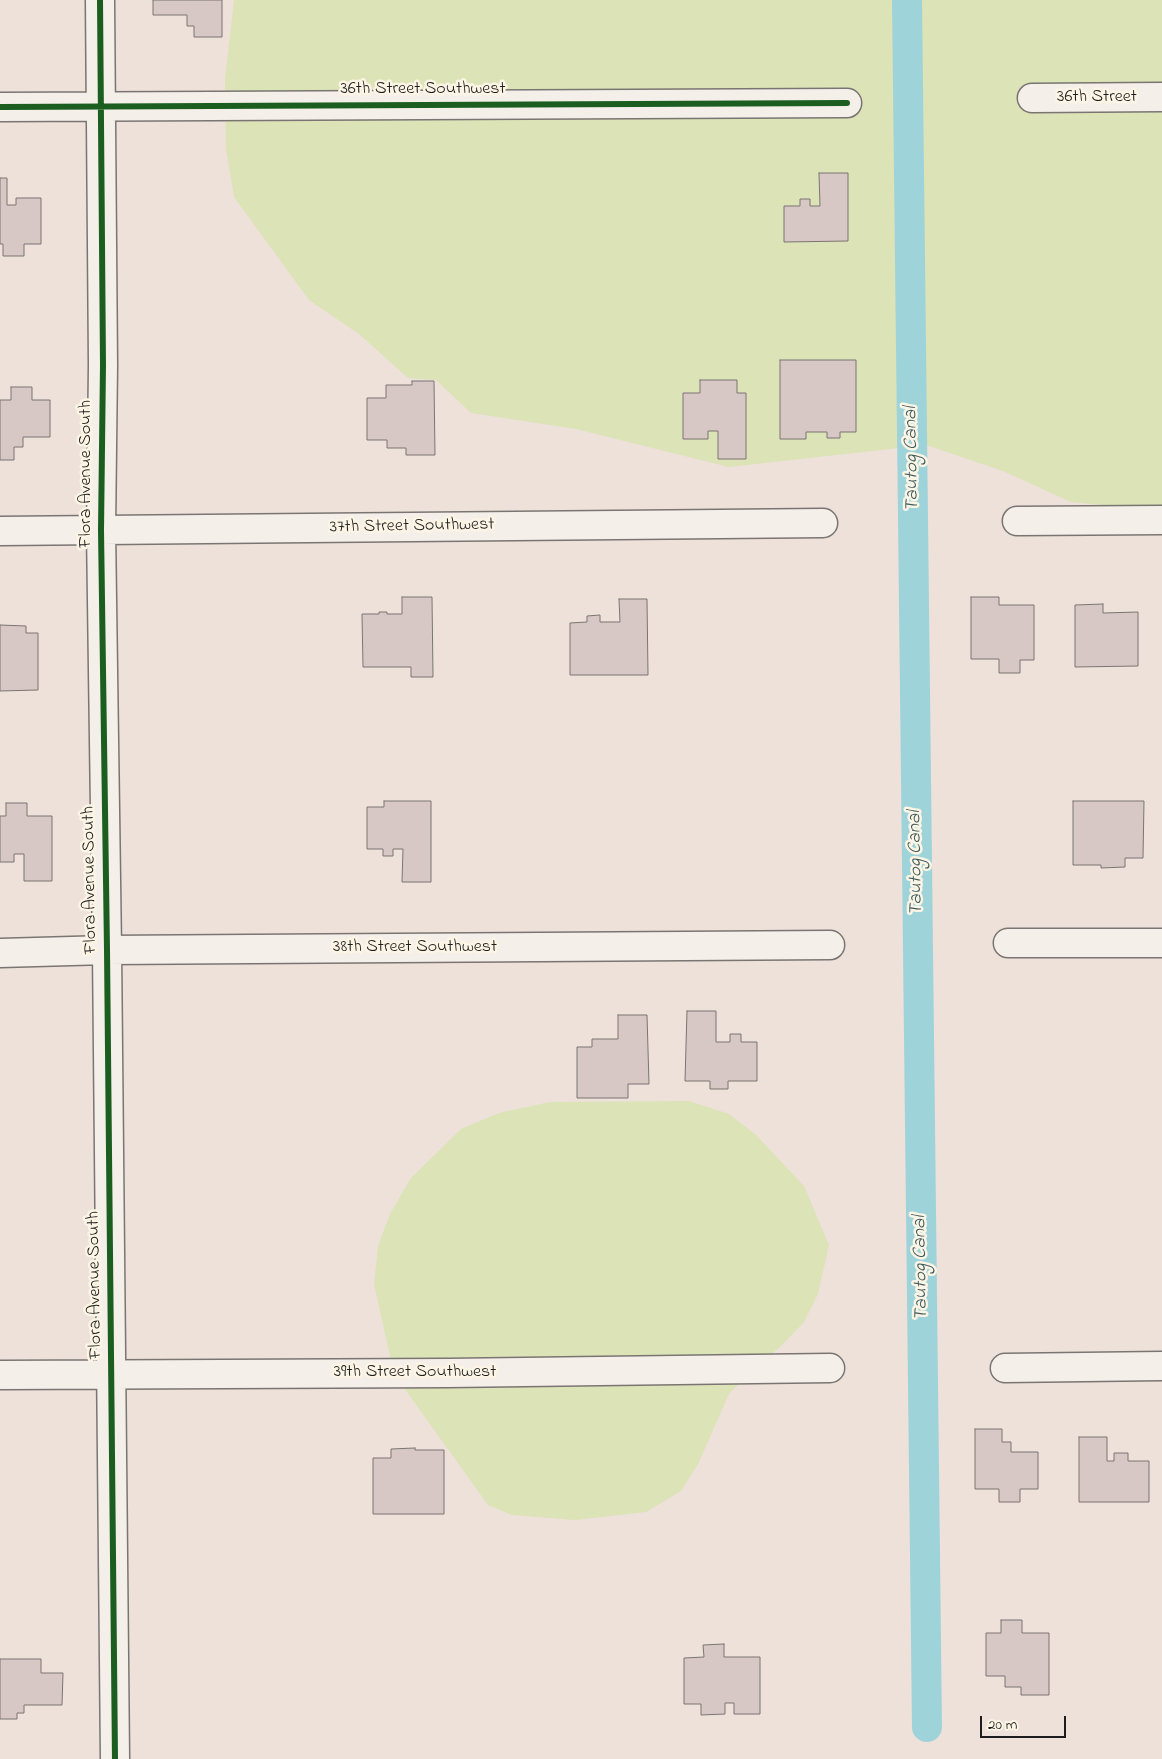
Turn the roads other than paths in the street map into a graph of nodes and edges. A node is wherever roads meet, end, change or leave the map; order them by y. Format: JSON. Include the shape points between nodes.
{"nodes":[{"id":1,"x":100,"y":0,"type":"edge"},
{"id":2,"x":1162,"y":97,"type":"edge"},
{"id":3,"x":1032,"y":98,"type":"dead end"},
{"id":4,"x":847,"y":103,"type":"dead end"},
{"id":5,"x":102,"y":106,"type":"junction"},
{"id":6,"x":0,"y":107,"type":"edge"},
{"id":7,"x":1162,"y":520,"type":"edge"},
{"id":8,"x":1017,"y":522,"type":"dead end"},
{"id":9,"x":823,"y":523,"type":"dead end"},
{"id":10,"x":102,"y":530,"type":"junction"},
{"id":11,"x":0,"y":532,"type":"edge"},
{"id":12,"x":1008,"y":943,"type":"dead end"},
{"id":13,"x":1162,"y":943,"type":"edge"},
{"id":14,"x":830,"y":945,"type":"dead end"},
{"id":15,"x":108,"y":950,"type":"junction"},
{"id":16,"x":0,"y":953,"type":"edge"},
{"id":17,"x":1162,"y":1366,"type":"edge"},
{"id":18,"x":830,"y":1368,"type":"dead end"},
{"id":19,"x":1005,"y":1368,"type":"dead end"},
{"id":20,"x":111,"y":1374,"type":"junction"},
{"id":21,"x":0,"y":1375,"type":"edge"},
{"id":22,"x":115,"y":1759,"type":"edge"}],
"edges":[{"from":1,"to":5,"type":"street","name":"Flora Avenue South"},
{"from":2,"to":3,"type":"street","name":"36th Street"},
{"from":4,"to":5,"type":"street","name":"36th Street Southwest"},
{"from":5,"to":6,"type":"street","name":"36th Street Southwest"},
{"from":5,"to":10,"type":"street","name":"Flora Avenue South"},
{"from":7,"to":8,"type":"street"},
{"from":9,"to":10,"type":"street","name":"37th Street Southwest"},
{"from":10,"to":11,"type":"street","name":"37th Street Southwest"},
{"from":10,"to":15,"type":"street","name":"Flora Avenue South"},
{"from":12,"to":13,"type":"street"},
{"from":14,"to":15,"type":"street","name":"38th Street Southwest"},
{"from":15,"to":16,"type":"street","name":"38th Street Southwest"},
{"from":15,"to":20,"type":"street","name":"Flora Avenue South"},
{"from":17,"to":19,"type":"street"},
{"from":18,"to":20,"type":"street","name":"39th Street Southwest"},
{"from":20,"to":21,"type":"street","name":"39th Street Southwest"},
{"from":20,"to":22,"type":"street","name":"Flora Avenue South"}]}
